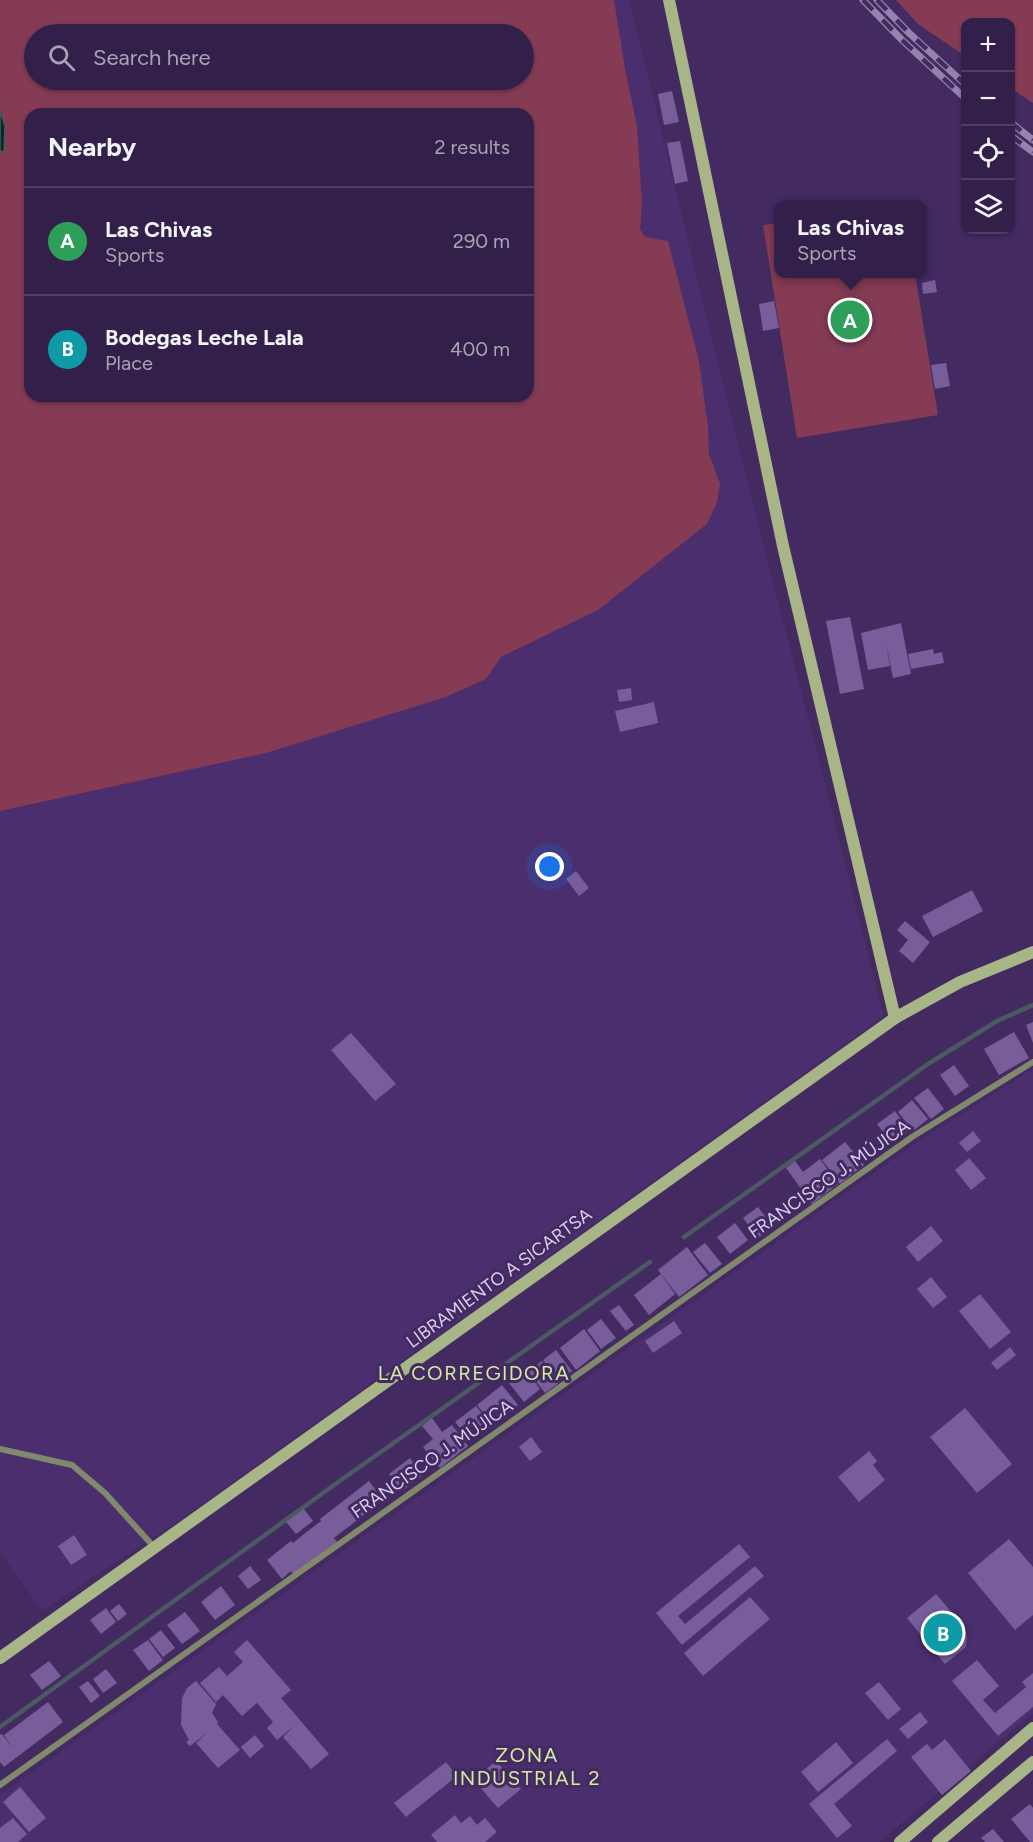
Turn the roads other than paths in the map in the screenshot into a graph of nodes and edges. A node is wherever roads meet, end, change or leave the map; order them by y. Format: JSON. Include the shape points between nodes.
{"nodes":[{"id":1,"x":669,"y":0,"type":"edge"},
{"id":2,"x":1033,"y":952,"type":"edge"},
{"id":3,"x":895,"y":1018,"type":"junction"},
{"id":4,"x":1033,"y":1062,"type":"edge"},
{"id":5,"x":0,"y":1449,"type":"edge"},
{"id":6,"x":154,"y":1547,"type":"junction"},
{"id":7,"x":0,"y":1658,"type":"edge"},
{"id":8,"x":1033,"y":1728,"type":"edge"},
{"id":9,"x":1033,"y":1762,"type":"edge"},
{"id":10,"x":0,"y":1785,"type":"edge"},
{"id":11,"x":900,"y":1842,"type":"edge"},
{"id":12,"x":938,"y":1842,"type":"edge"}],
"edges":[{"from":1,"to":3,"type":"main road","via":[[783,546]]},
{"from":2,"to":3,"type":"main road","name":"LIBRAMIENTO A SICARTSA","via":[[960,982]]},
{"from":3,"to":6,"type":"main road","name":"LIBRAMIENTO A SICARTSA"},
{"from":4,"to":10,"type":"street","name":"FRANCISCO J. MÚJICA","via":[[912,1137]]},
{"from":5,"to":6,"type":"street","via":[[72,1465],[105,1493]]},
{"from":6,"to":7,"type":"main road","name":"LIBRAMIENTO A SICARTSA"},
{"from":8,"to":11,"type":"main road"},
{"from":9,"to":12,"type":"main road"}]}
